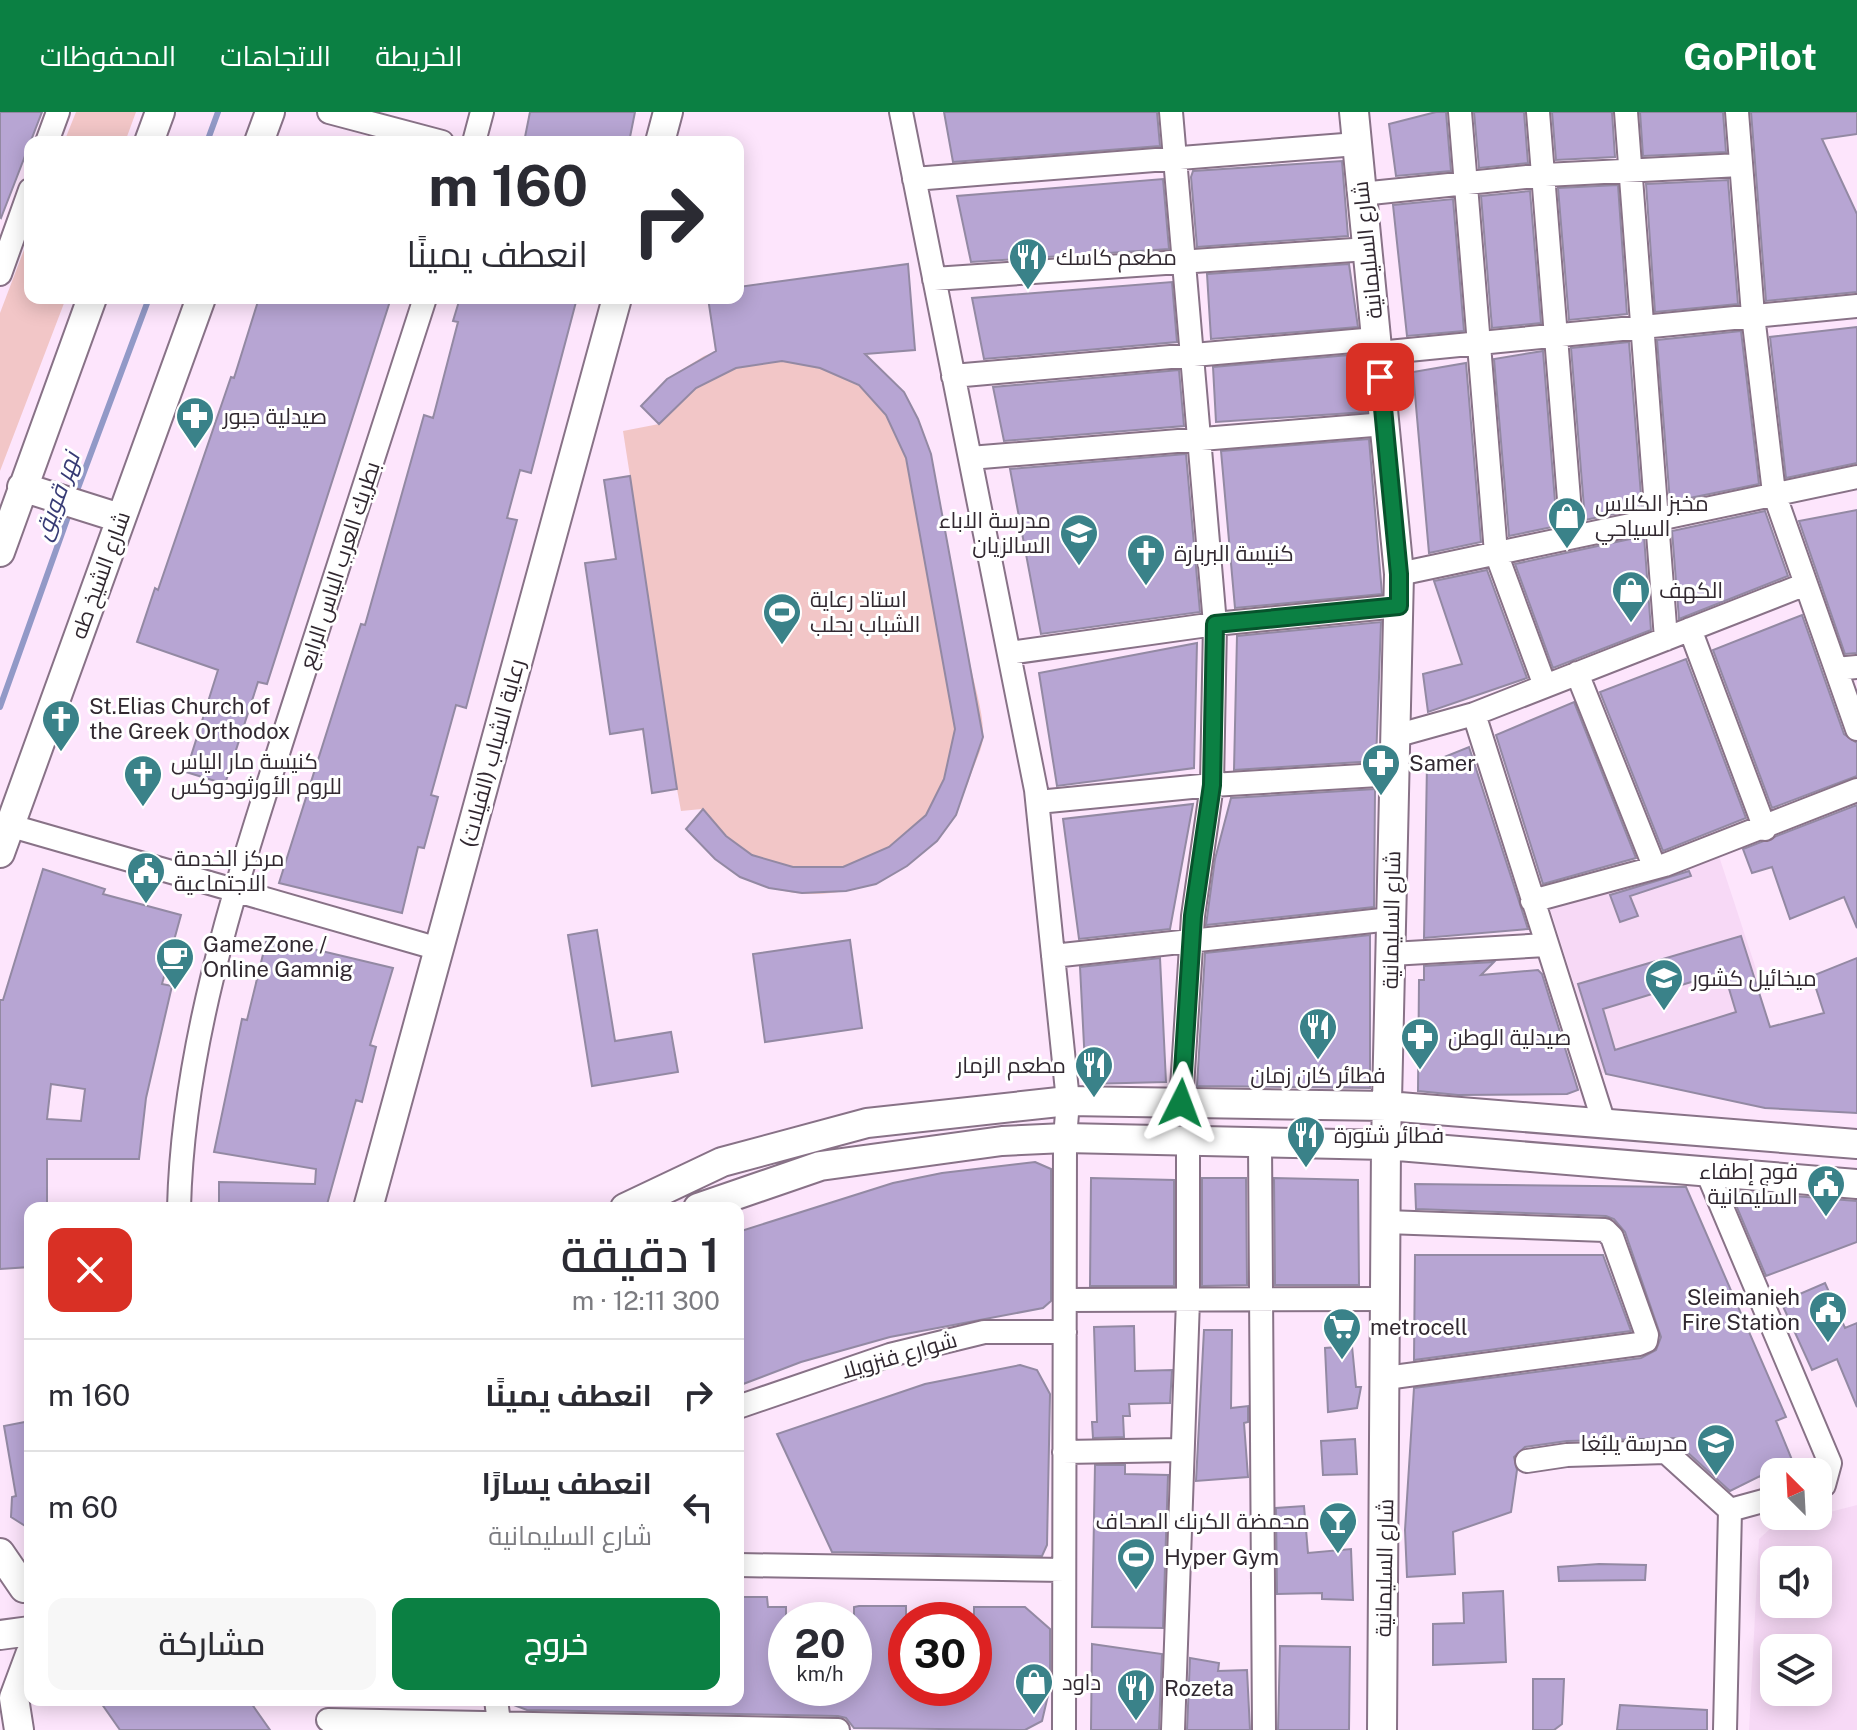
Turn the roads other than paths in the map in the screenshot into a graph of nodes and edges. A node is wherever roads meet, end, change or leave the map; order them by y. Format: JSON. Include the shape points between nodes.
{"nodes":[{"id":1,"x":58,"y":112,"type":"edge"},
{"id":2,"x":160,"y":112,"type":"edge"},
{"id":3,"x":270,"y":112,"type":"edge"},
{"id":4,"x":329,"y":112,"type":"edge"},
{"id":5,"x":482,"y":112,"type":"edge"},
{"id":6,"x":668,"y":112,"type":"edge"},
{"id":7,"x":901,"y":112,"type":"edge"},
{"id":8,"x":1171,"y":112,"type":"edge"},
{"id":9,"x":1354,"y":112,"type":"edge"},
{"id":10,"x":1460,"y":112,"type":"edge"},
{"id":11,"x":1538,"y":112,"type":"edge"},
{"id":12,"x":1626,"y":112,"type":"edge"},
{"id":13,"x":1737,"y":112,"type":"edge"},
{"id":14,"x":49,"y":136,"type":"edge"},
{"id":15,"x":151,"y":136,"type":"edge"},
{"id":16,"x":261,"y":136,"type":"edge"},
{"id":17,"x":419,"y":136,"type":"edge"},
{"id":18,"x":476,"y":136,"type":"edge"},
{"id":19,"x":662,"y":136,"type":"edge"},
{"id":20,"x":1357,"y":144,"type":"junction"},
{"id":21,"x":1175,"y":158,"type":"junction"},
{"id":22,"x":1740,"y":165,"type":"junction"},
{"id":23,"x":1630,"y":170,"type":"junction"},
{"id":24,"x":1545,"y":175,"type":"junction"},
{"id":25,"x":914,"y":179,"type":"junction"},
{"id":26,"x":1466,"y":182,"type":"junction"},
{"id":27,"x":1361,"y":194,"type":"junction"},
{"id":28,"x":24,"y":207,"type":"edge"},
{"id":29,"x":1368,"y":249,"type":"junction"},
{"id":30,"x":1184,"y":262,"type":"junction"},
{"id":31,"x":0,"y":274,"type":"edge"},
{"id":32,"x":934,"y":279,"type":"junction"},
{"id":33,"x":90,"y":304,"type":"edge"},
{"id":34,"x":199,"y":304,"type":"edge"},
{"id":35,"x":423,"y":304,"type":"edge"},
{"id":36,"x":615,"y":304,"type":"edge"},
{"id":37,"x":1857,"y":306,"type":"edge"},
{"id":38,"x":1753,"y":315,"type":"junction"},
{"id":39,"x":1640,"y":326,"type":"junction"},
{"id":40,"x":1558,"y":334,"type":"junction"},
{"id":41,"x":1481,"y":342,"type":"junction"},
{"id":42,"x":1377,"y":346,"type":"junction"},
{"id":43,"x":1192,"y":356,"type":"junction"},
{"id":44,"x":953,"y":376,"type":"junction"},
{"id":45,"x":1385,"y":424,"type":"junction"},
{"id":46,"x":1199,"y":439,"type":"junction"},
{"id":47,"x":970,"y":458,"type":"junction"},
{"id":48,"x":1857,"y":477,"type":"edge"},
{"id":49,"x":22,"y":487,"type":"junction"},
{"id":50,"x":1774,"y":493,"type":"junction"},
{"id":51,"x":120,"y":518,"type":"junction"},
{"id":52,"x":1657,"y":518,"type":"junction"},
{"id":53,"x":1572,"y":537,"type":"junction"},
{"id":54,"x":0,"y":552,"type":"edge"},
{"id":55,"x":1496,"y":553,"type":"junction"},
{"id":56,"x":1399,"y":574,"type":"junction"},
{"id":57,"x":1806,"y":584,"type":"junction"},
{"id":58,"x":1399,"y":606,"type":"junction"},
{"id":59,"x":1215,"y":624,"type":"junction"},
{"id":60,"x":1690,"y":629,"type":"junction"},
{"id":61,"x":1666,"y":639,"type":"junction"},
{"id":62,"x":1009,"y":653,"type":"junction"},
{"id":63,"x":1846,"y":668,"type":"edge"},
{"id":64,"x":1577,"y":673,"type":"junction"},
{"id":65,"x":1545,"y":686,"type":"junction"},
{"id":66,"x":1474,"y":714,"type":"junction"},
{"id":67,"x":1857,"y":729,"type":"edge"},
{"id":68,"x":1395,"y":736,"type":"junction"},
{"id":69,"x":1395,"y":774,"type":"junction"},
{"id":70,"x":1212,"y":785,"type":"junction"},
{"id":71,"x":1857,"y":790,"type":"edge"},
{"id":72,"x":1038,"y":802,"type":"junction"},
{"id":73,"x":8,"y":825,"type":"junction"},
{"id":74,"x":1765,"y":829,"type":"junction"},
{"id":75,"x":0,"y":853,"type":"edge"},
{"id":76,"x":1654,"y":866,"type":"junction"},
{"id":77,"x":234,"y":890,"type":"junction"},
{"id":78,"x":1532,"y":901,"type":"junction"},
{"id":79,"x":1391,"y":919,"type":"junction"},
{"id":80,"x":1191,"y":939,"type":"junction"},
{"id":81,"x":1546,"y":945,"type":"junction"},
{"id":82,"x":439,"y":949,"type":"junction"},
{"id":83,"x":1391,"y":954,"type":"junction"},
{"id":84,"x":1053,"y":956,"type":"junction"},
{"id":85,"x":1068,"y":1101,"type":"junction"},
{"id":86,"x":1181,"y":1103,"type":"junction"},
{"id":87,"x":1387,"y":1106,"type":"junction"},
{"id":88,"x":1604,"y":1123,"type":"junction"},
{"id":89,"x":1065,"y":1138,"type":"junction"},
{"id":90,"x":1188,"y":1143,"type":"junction"},
{"id":91,"x":1260,"y":1144,"type":"junction"},
{"id":92,"x":1857,"y":1144,"type":"edge"},
{"id":93,"x":1386,"y":1145,"type":"junction"},
{"id":94,"x":1707,"y":1172,"type":"junction"},
{"id":95,"x":1857,"y":1184,"type":"edge"},
{"id":96,"x":179,"y":1202,"type":"edge"},
{"id":97,"x":370,"y":1202,"type":"edge"},
{"id":98,"x":638,"y":1202,"type":"edge"},
{"id":99,"x":715,"y":1202,"type":"edge"},
{"id":100,"x":1386,"y":1222,"type":"junction"},
{"id":101,"x":1261,"y":1299,"type":"junction"},
{"id":102,"x":1386,"y":1299,"type":"junction"},
{"id":103,"x":1065,"y":1300,"type":"junction"},
{"id":104,"x":1188,"y":1300,"type":"junction"},
{"id":105,"x":1065,"y":1332,"type":"junction"},
{"id":106,"x":1386,"y":1378,"type":"junction"},
{"id":107,"x":744,"y":1405,"type":"edge"},
{"id":108,"x":1181,"y":1450,"type":"junction"},
{"id":109,"x":1064,"y":1452,"type":"junction"},
{"id":110,"x":1828,"y":1458,"type":"edge"},
{"id":111,"x":1527,"y":1461,"type":"dead end"},
{"id":112,"x":1760,"y":1502,"type":"edge"},
{"id":113,"x":1730,"y":1510,"type":"junction"},
{"id":114,"x":0,"y":1553,"type":"edge"},
{"id":115,"x":744,"y":1565,"type":"edge"},
{"id":116,"x":1064,"y":1570,"type":"junction"},
{"id":117,"x":18,"y":1589,"type":"edge"},
{"id":118,"x":24,"y":1632,"type":"edge"},
{"id":119,"x":0,"y":1635,"type":"edge"},
{"id":120,"x":24,"y":1666,"type":"edge"},
{"id":121,"x":7,"y":1696,"type":"edge"},
{"id":122,"x":498,"y":1711,"type":"edge"},
{"id":123,"x":328,"y":1717,"type":"edge"},
{"id":124,"x":671,"y":1728,"type":"edge"},
{"id":125,"x":19,"y":1730,"type":"edge"},
{"id":126,"x":838,"y":1730,"type":"edge"},
{"id":127,"x":1064,"y":1730,"type":"edge"},
{"id":128,"x":1173,"y":1730,"type":"edge"},
{"id":129,"x":1264,"y":1730,"type":"edge"},
{"id":130,"x":1382,"y":1730,"type":"edge"},
{"id":131,"x":1725,"y":1730,"type":"edge"}],
"edges":[{"from":1,"to":14,"type":"street"},
{"from":2,"to":15,"type":"main road"},
{"from":3,"to":16,"type":"main road"},
{"from":4,"to":17,"type":"street"},
{"from":5,"to":18,"type":"street"},
{"from":6,"to":19,"type":"main road"},
{"from":7,"to":25,"type":"street"},
{"from":8,"to":21,"type":"street"},
{"from":9,"to":20,"type":"main road","name":"شارع السليمانية"},
{"from":10,"to":26,"type":"street"},
{"from":11,"to":24,"type":"street"},
{"from":12,"to":23,"type":"street"},
{"from":13,"to":22,"type":"street"},
{"from":20,"to":21,"type":"street"},
{"from":20,"to":27,"type":"main road","name":"شارع السليمانية"},
{"from":21,"to":25,"type":"street"},
{"from":21,"to":30,"type":"street"},
{"from":22,"to":23,"type":"street"},
{"from":22,"to":38,"type":"street"},
{"from":23,"to":24,"type":"street"},
{"from":23,"to":39,"type":"street"},
{"from":24,"to":26,"type":"street"},
{"from":24,"to":40,"type":"street"},
{"from":25,"to":32,"type":"street"},
{"from":26,"to":27,"type":"street"},
{"from":26,"to":41,"type":"street"},
{"from":27,"to":29,"type":"main road","name":"شارع السليمانية"},
{"from":28,"to":31,"type":"street"},
{"from":29,"to":30,"type":"street"},
{"from":29,"to":42,"type":"main road","name":"شارع السليمانية"},
{"from":30,"to":32,"type":"street"},
{"from":30,"to":43,"type":"street"},
{"from":32,"to":44,"type":"street"},
{"from":33,"to":49,"type":"main road"},
{"from":34,"to":51,"type":"main road","name":"شارع الشيخ طه"},
{"from":35,"to":77,"type":"street","name":"بطريك العرب الياس الرابع"},
{"from":36,"to":82,"type":"main road","name":"رعاية الشباب (الفيلات)"},
{"from":37,"to":38,"type":"street"},
{"from":38,"to":39,"type":"street"},
{"from":38,"to":50,"type":"street"},
{"from":39,"to":40,"type":"street"},
{"from":39,"to":52,"type":"street"},
{"from":40,"to":41,"type":"street"},
{"from":40,"to":53,"type":"street"},
{"from":41,"to":42,"type":"street"},
{"from":41,"to":55,"type":"street"},
{"from":42,"to":43,"type":"street"},
{"from":42,"to":45,"type":"main road","name":"شارع السليمانية"},
{"from":43,"to":44,"type":"street"},
{"from":43,"to":46,"type":"street"},
{"from":44,"to":47,"type":"street"},
{"from":45,"to":46,"type":"street"},
{"from":45,"to":56,"type":"main road","name":"شارع السليمانية"},
{"from":46,"to":47,"type":"street"},
{"from":46,"to":59,"type":"street"},
{"from":47,"to":62,"type":"street"},
{"from":48,"to":50,"type":"street"},
{"from":49,"to":51,"type":"main road"},
{"from":49,"to":54,"type":"main road"},
{"from":50,"to":52,"type":"street"},
{"from":50,"to":57,"type":"street"},
{"from":51,"to":73,"type":"main road","name":"شارع الشيخ طه"},
{"from":52,"to":53,"type":"street"},
{"from":52,"to":61,"type":"street"},
{"from":53,"to":55,"type":"street"},
{"from":55,"to":56,"type":"street"},
{"from":55,"to":65,"type":"street"},
{"from":56,"to":58,"type":"main road","name":"شارع السليمانية"},
{"from":57,"to":60,"type":"street"},
{"from":57,"to":63,"type":"street"},
{"from":58,"to":59,"type":"street"},
{"from":58,"to":68,"type":"main road","name":"شارع السليمانية"},
{"from":59,"to":62,"type":"street"},
{"from":59,"to":70,"type":"street"},
{"from":60,"to":61,"type":"street"},
{"from":60,"to":74,"type":"street"},
{"from":61,"to":64,"type":"street"},
{"from":62,"to":72,"type":"street"},
{"from":63,"to":67,"type":"street"},
{"from":64,"to":65,"type":"street"},
{"from":64,"to":76,"type":"street"},
{"from":65,"to":66,"type":"street"},
{"from":66,"to":68,"type":"street"},
{"from":66,"to":78,"type":"street"},
{"from":68,"to":69,"type":"main road","name":"شارع السليمانية"},
{"from":69,"to":70,"type":"street"},
{"from":69,"to":79,"type":"main road","name":"شارع السليمانية"},
{"from":70,"to":72,"type":"street"},
{"from":70,"to":80,"type":"street"},
{"from":71,"to":74,"type":"street"},
{"from":72,"to":84,"type":"street"},
{"from":73,"to":75,"type":"main road","name":"شارع الشيخ طه"},
{"from":73,"to":77,"type":"street"},
{"from":74,"to":76,"type":"street"},
{"from":76,"to":78,"type":"street"},
{"from":77,"to":82,"type":"street"},
{"from":77,"to":96,"type":"street","name":"بطريك العرب الياس الرابع","via":[[193,1060]]},
{"from":78,"to":81,"type":"street"},
{"from":79,"to":80,"type":"street"},
{"from":79,"to":83,"type":"main road","name":"شارع السليمانية"},
{"from":80,"to":84,"type":"street"},
{"from":80,"to":86,"type":"street"},
{"from":81,"to":83,"type":"street"},
{"from":81,"to":88,"type":"street"},
{"from":82,"to":97,"type":"main road","name":"رعاية الشباب (الفيلات)"},
{"from":83,"to":87,"type":"main road","name":"شارع السليمانية"},
{"from":84,"to":85,"type":"street"},
{"from":85,"to":86,"type":"main road"},
{"from":85,"to":89,"type":"street"},
{"from":85,"to":98,"type":"main road","via":[[867,1123],[722,1162]]},
{"from":86,"to":87,"type":"main road"},
{"from":87,"to":88,"type":"main road"},
{"from":87,"to":93,"type":"main road","name":"شارع السليمانية"},
{"from":88,"to":92,"type":"main road"},
{"from":89,"to":90,"type":"main road"},
{"from":89,"to":99,"type":"main road","via":[[1002,1141],[820,1166]]},
{"from":89,"to":103,"type":"street"},
{"from":90,"to":91,"type":"main road"},
{"from":90,"to":104,"type":"street"},
{"from":91,"to":93,"type":"main road"},
{"from":91,"to":101,"type":"street"},
{"from":93,"to":94,"type":"main road"},
{"from":93,"to":100,"type":"main road","name":"شارع السليمانية"},
{"from":94,"to":95,"type":"main road"},
{"from":94,"to":110,"type":"street"},
{"from":100,"to":102,"type":"main road","name":"شارع السليمانية"},
{"from":100,"to":106,"type":"street","via":[[1605,1230],[1647,1335],[1639,1344]]},
{"from":101,"to":102,"type":"street"},
{"from":101,"to":104,"type":"street"},
{"from":101,"to":129,"type":"street"},
{"from":102,"to":106,"type":"main road","name":"شارع السليمانية"},
{"from":103,"to":104,"type":"street"},
{"from":103,"to":105,"type":"street"},
{"from":104,"to":108,"type":"street"},
{"from":105,"to":107,"type":"street","name":"شوارع فنزويلا","via":[[984,1332],[890,1355]]},
{"from":105,"to":109,"type":"street"},
{"from":106,"to":130,"type":"main road","name":"شارع السليمانية"},
{"from":108,"to":109,"type":"street"},
{"from":108,"to":128,"type":"street"},
{"from":109,"to":116,"type":"street"},
{"from":111,"to":113,"type":"street","via":[[1666,1452]]},
{"from":112,"to":113,"type":"street"},
{"from":113,"to":131,"type":"street"},
{"from":114,"to":117,"type":"main road"},
{"from":115,"to":116,"type":"street"},
{"from":116,"to":127,"type":"street"},
{"from":118,"to":119,"type":"main road"},
{"from":120,"to":121,"type":"main road"},
{"from":121,"to":125,"type":"main road"},
{"from":122,"to":123,"type":"street"},
{"from":122,"to":124,"type":"street"},
{"from":124,"to":126,"type":"street"}]}
